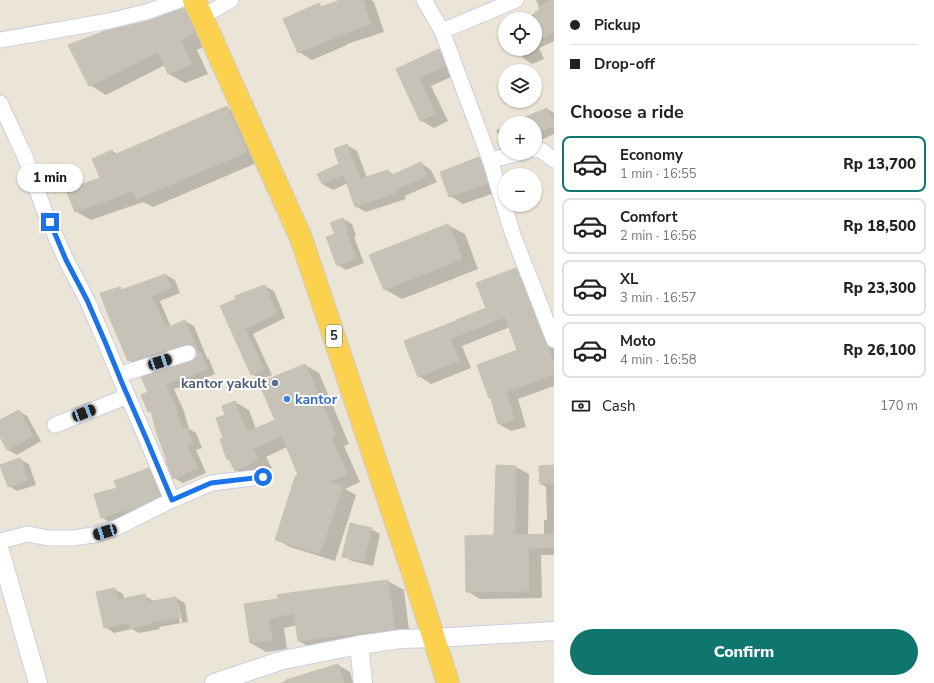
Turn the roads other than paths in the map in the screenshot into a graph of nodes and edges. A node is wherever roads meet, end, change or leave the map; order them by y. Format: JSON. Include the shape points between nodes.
{"nodes":[{"id":1,"x":180,"y":0,"type":"edge"},
{"id":2,"x":231,"y":0,"type":"edge"},
{"id":3,"x":424,"y":0,"type":"edge"},
{"id":4,"x":516,"y":0,"type":"edge"},
{"id":5,"x":198,"y":9,"type":"edge"},
{"id":6,"x":442,"y":31,"type":"junction"},
{"id":7,"x":0,"y":40,"type":"edge"},
{"id":8,"x":0,"y":103,"type":"edge"},
{"id":9,"x":542,"y":151,"type":"edge"},
{"id":10,"x":498,"y":158,"type":"edge"},
{"id":11,"x":490,"y":160,"type":"junction"},
{"id":12,"x":554,"y":160,"type":"edge"},
{"id":13,"x":554,"y":340,"type":"edge"},
{"id":14,"x":188,"y":353,"type":"dead end"},
{"id":15,"x":118,"y":375,"type":"junction"},
{"id":16,"x":128,"y":396,"type":"junction"},
{"id":17,"x":55,"y":424,"type":"dead end"},
{"id":18,"x":263,"y":477,"type":"dead end"},
{"id":19,"x":172,"y":500,"type":"junction"},
{"id":20,"x":0,"y":541,"type":"edge"},
{"id":21,"x":0,"y":551,"type":"edge"},
{"id":22,"x":554,"y":631,"type":"edge"},
{"id":23,"x":434,"y":638,"type":"junction"},
{"id":24,"x":359,"y":645,"type":"junction"},
{"id":25,"x":38,"y":683,"type":"edge"},
{"id":26,"x":214,"y":683,"type":"edge"},
{"id":27,"x":363,"y":683,"type":"edge"},
{"id":28,"x":448,"y":683,"type":"edge"}],
"edges":[{"from":1,"to":7,"type":"street","via":[[109,21]]},
{"from":2,"to":5,"type":"street"},
{"from":3,"to":6,"type":"street"},
{"from":4,"to":6,"type":"street"},
{"from":5,"to":23,"type":"highway","number":"5","via":[[302,238]]},
{"from":6,"to":11,"type":"street"},
{"from":8,"to":15,"type":"street","via":[[26,159],[44,210],[90,307]]},
{"from":9,"to":12,"type":"street"},
{"from":10,"to":11,"type":"street"},
{"from":11,"to":13,"type":"street","via":[[513,235]]},
{"from":14,"to":15,"type":"street"},
{"from":15,"to":16,"type":"street"},
{"from":16,"to":17,"type":"street"},
{"from":16,"to":19,"type":"street"},
{"from":18,"to":19,"type":"street","via":[[211,483]]},
{"from":19,"to":20,"type":"street","via":[[116,528],[93,535],[48,538],[28,534]]},
{"from":21,"to":25,"type":"street"},
{"from":22,"to":23,"type":"street"},
{"from":23,"to":24,"type":"street","via":[[401,639]]},
{"from":23,"to":28,"type":"highway","number":"5"},
{"from":24,"to":26,"type":"street","via":[[283,660]]},
{"from":24,"to":27,"type":"street"}]}
